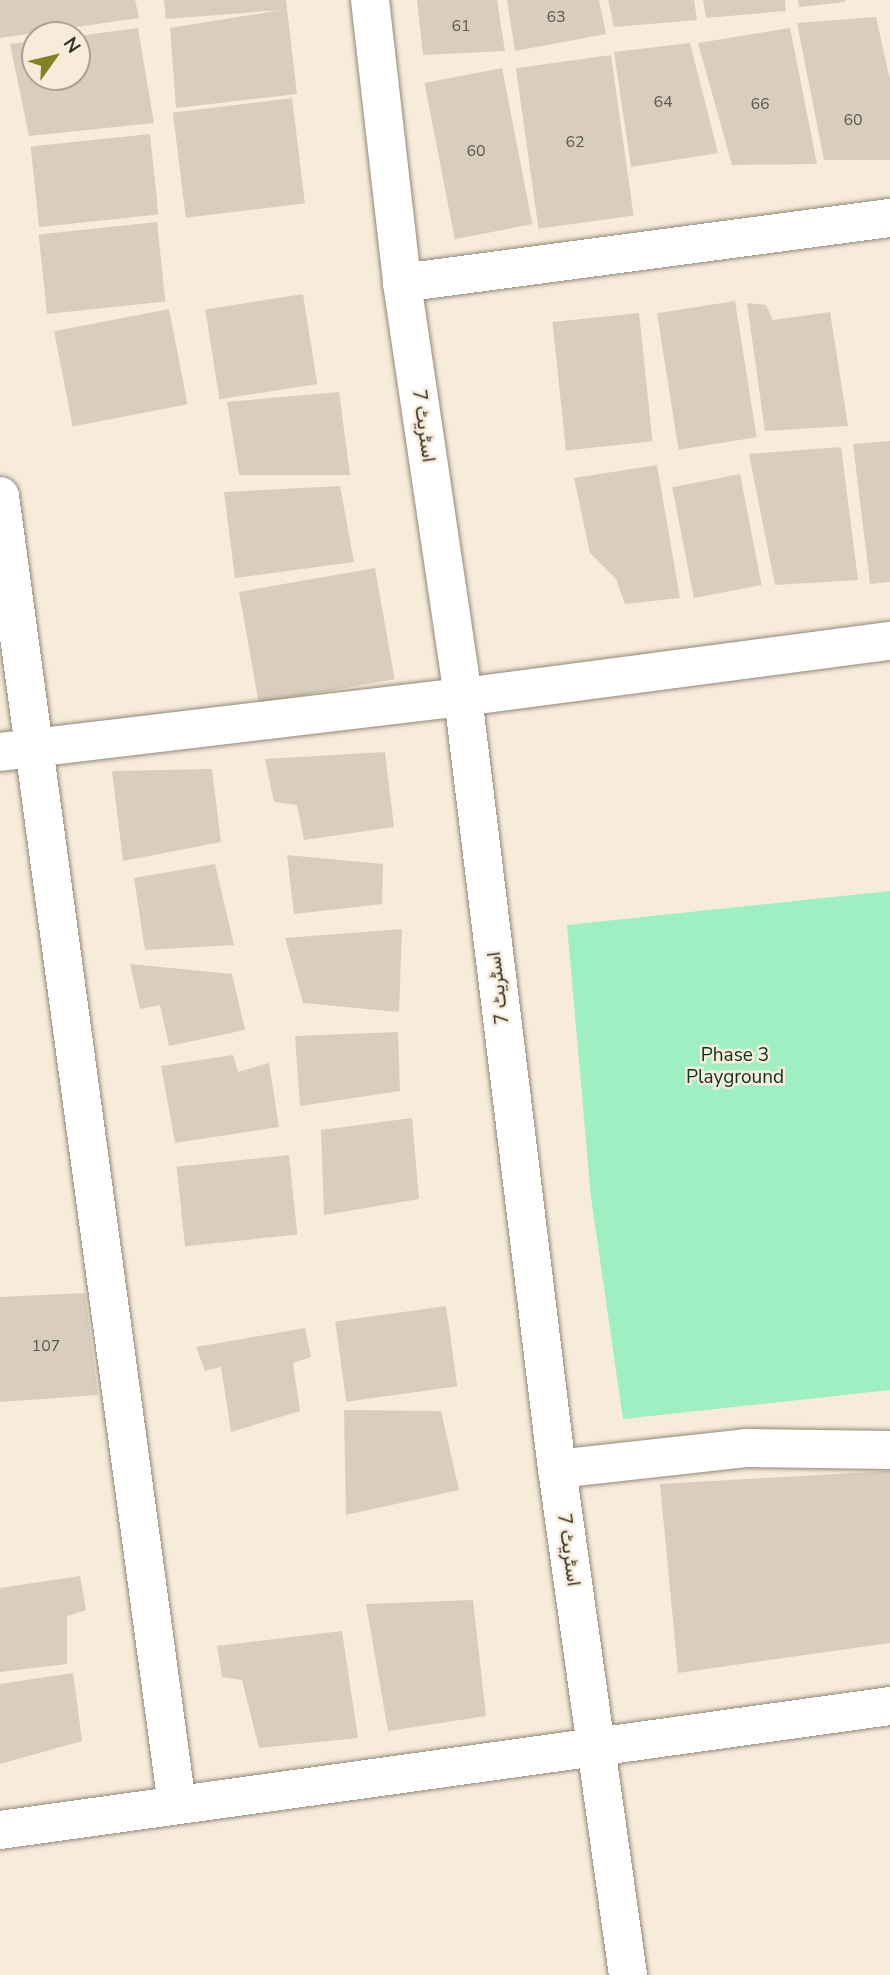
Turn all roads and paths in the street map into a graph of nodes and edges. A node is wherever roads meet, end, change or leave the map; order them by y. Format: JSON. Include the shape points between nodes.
{"nodes":[{"id":1,"x":370,"y":0,"type":"edge"},
{"id":2,"x":890,"y":218,"type":"edge"},
{"id":3,"x":402,"y":283,"type":"junction"},
{"id":4,"x":0,"y":496,"type":"edge"},
{"id":5,"x":890,"y":641,"type":"edge"},
{"id":6,"x":463,"y":697,"type":"junction"},
{"id":7,"x":17,"y":749,"type":"edge"},
{"id":8,"x":890,"y":1450,"type":"edge"},
{"id":9,"x":557,"y":1469,"type":"junction"},
{"id":10,"x":890,"y":1706,"type":"edge"},
{"id":11,"x":594,"y":1746,"type":"junction"},
{"id":12,"x":177,"y":1805,"type":"junction"},
{"id":13,"x":0,"y":1830,"type":"edge"},
{"id":14,"x":628,"y":1975,"type":"edge"}],
"edges":[{"from":1,"to":3,"type":"street","name":"اسٹریٹ 7"},
{"from":2,"to":3,"type":"street"},
{"from":3,"to":6,"type":"street","name":"اسٹریٹ 7"},
{"from":4,"to":7,"type":"street"},
{"from":5,"to":6,"type":"street"},
{"from":6,"to":7,"type":"street"},
{"from":6,"to":9,"type":"street","name":"اسٹریٹ 7"},
{"from":7,"to":12,"type":"street"},
{"from":8,"to":9,"type":"street","via":[[746,1448]]},
{"from":9,"to":11,"type":"street","name":"اسٹریٹ 7"},
{"from":10,"to":11,"type":"street"},
{"from":11,"to":12,"type":"street"},
{"from":11,"to":14,"type":"street","name":"اسٹریٹ 7"},
{"from":12,"to":13,"type":"street"}]}
